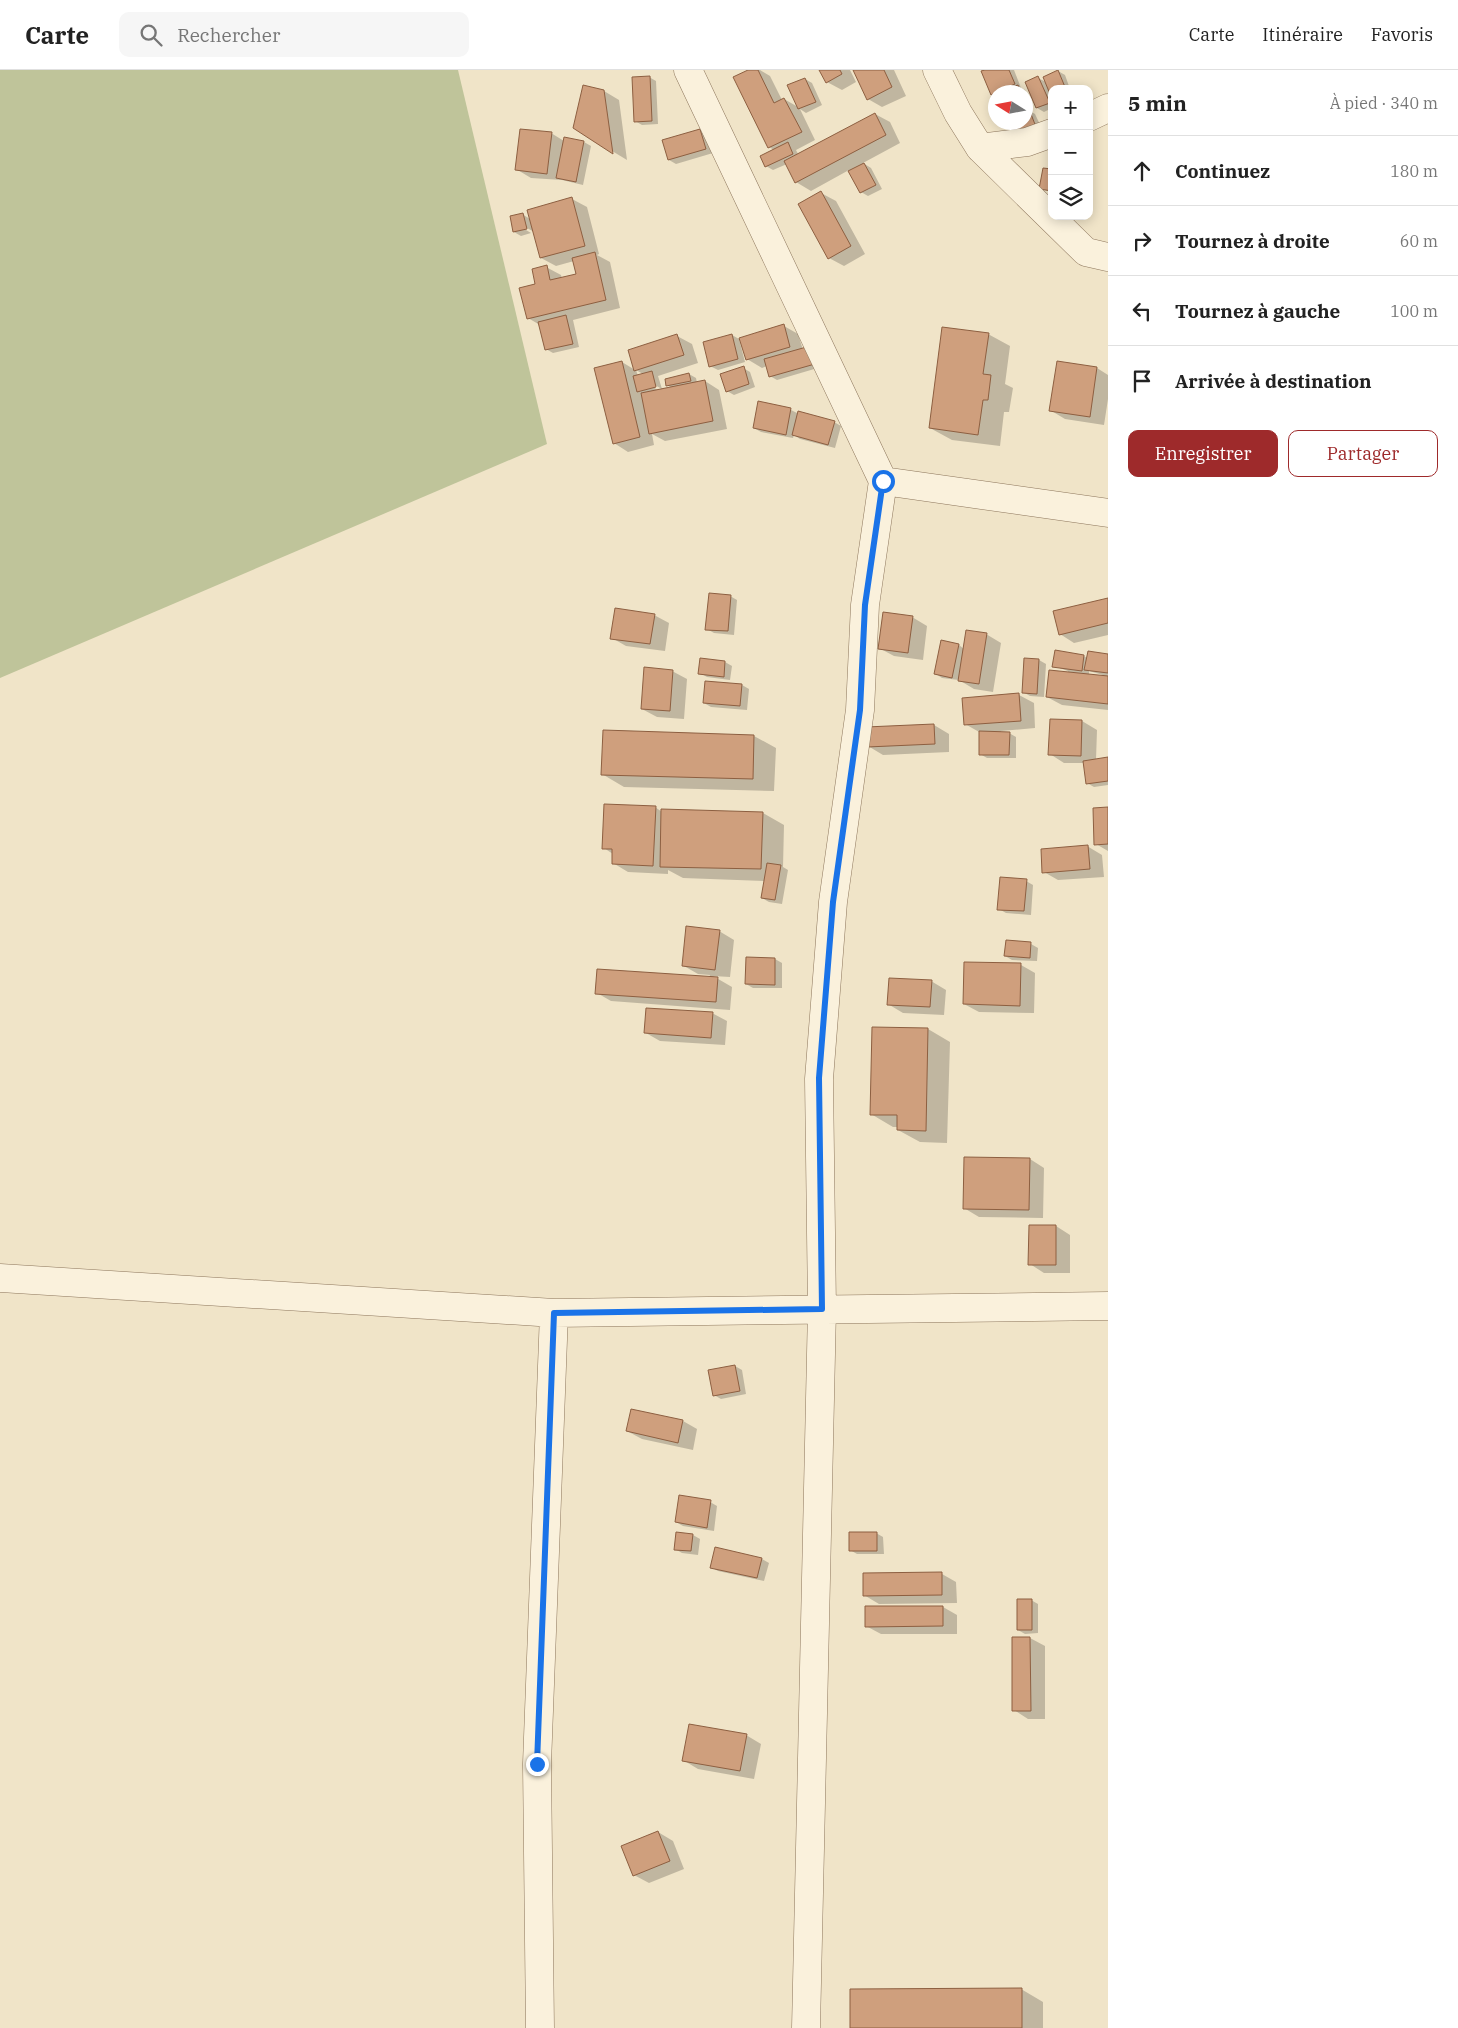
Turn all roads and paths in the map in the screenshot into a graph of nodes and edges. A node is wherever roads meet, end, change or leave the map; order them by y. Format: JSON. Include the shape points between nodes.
{"nodes":[{"id":1,"x":688,"y":70,"type":"edge"},
{"id":2,"x":937,"y":70,"type":"edge"},
{"id":3,"x":1108,"y":108,"type":"edge"},
{"id":4,"x":1093,"y":114,"type":"edge"},
{"id":5,"x":1048,"y":134,"type":"edge"},
{"id":6,"x":980,"y":148,"type":"junction"},
{"id":7,"x":1108,"y":257,"type":"edge"},
{"id":8,"x":883,"y":481,"type":"junction"},
{"id":9,"x":1108,"y":513,"type":"edge"},
{"id":10,"x":0,"y":1278,"type":"edge"},
{"id":11,"x":1108,"y":1306,"type":"edge"},
{"id":12,"x":822,"y":1309,"type":"junction"},
{"id":13,"x":554,"y":1313,"type":"junction"},
{"id":14,"x":540,"y":2028,"type":"edge"},
{"id":15,"x":806,"y":2028,"type":"edge"}],
"edges":[{"from":1,"to":8,"type":"street"},
{"from":2,"to":6,"type":"street"},
{"from":3,"to":4,"type":"street"},
{"from":5,"to":6,"type":"street","via":[[1027,142]]},
{"from":6,"to":7,"type":"street","via":[[1086,252]]},
{"from":8,"to":9,"type":"street"},
{"from":8,"to":12,"type":"street","via":[[865,605],[860,710],[833,902],[819,1078]]},
{"from":10,"to":13,"type":"street"},
{"from":11,"to":12,"type":"street"},
{"from":12,"to":13,"type":"street"},
{"from":12,"to":15,"type":"street"},
{"from":13,"to":14,"type":"street","via":[[537,1764]]}]}
